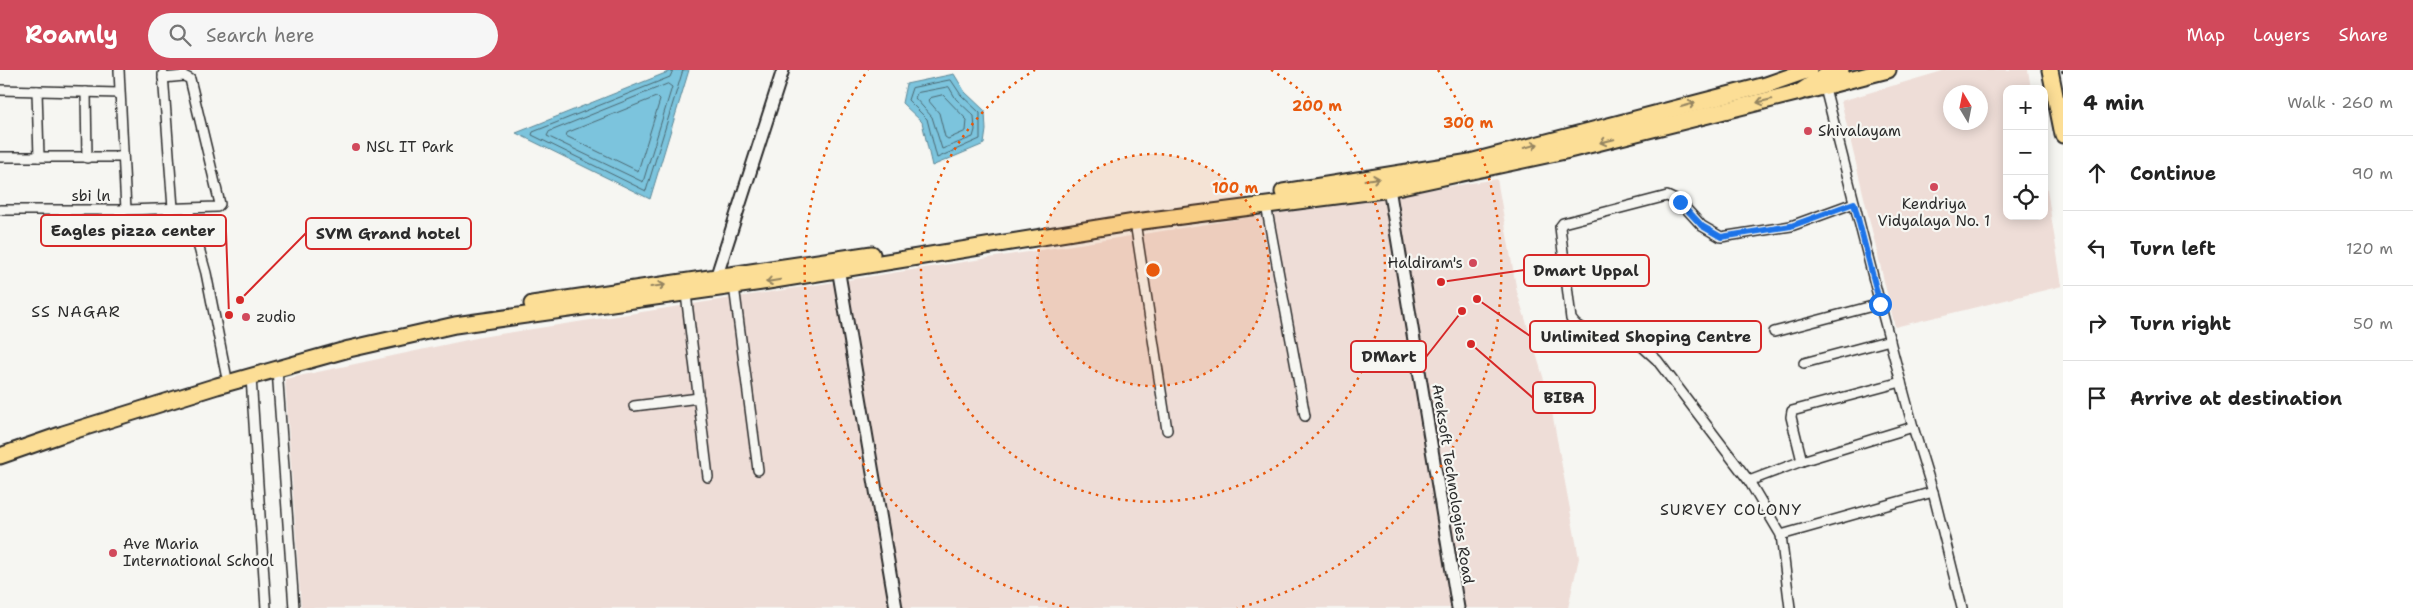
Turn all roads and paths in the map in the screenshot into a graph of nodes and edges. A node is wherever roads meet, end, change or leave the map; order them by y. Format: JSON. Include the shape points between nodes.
{"nodes":[{"id":1,"x":119,"y":70,"type":"edge"},
{"id":2,"x":783,"y":70,"type":"edge"},
{"id":3,"x":1841,"y":70,"type":"edge"},
{"id":4,"x":1888,"y":70,"type":"edge"},
{"id":5,"x":2050,"y":70,"type":"edge"},
{"id":6,"x":162,"y":73,"type":"edge"},
{"id":7,"x":1818,"y":78,"type":"edge"},
{"id":8,"x":0,"y":90,"type":"edge"},
{"id":9,"x":37,"y":90,"type":"junction"},
{"id":10,"x":86,"y":92,"type":"junction"},
{"id":11,"x":120,"y":93,"type":"junction"},
{"id":12,"x":2063,"y":135,"type":"edge"},
{"id":13,"x":0,"y":157,"type":"edge"},
{"id":14,"x":39,"y":157,"type":"junction"},
{"id":15,"x":122,"y":157,"type":"junction"},
{"id":16,"x":87,"y":158,"type":"junction"},
{"id":17,"x":1386,"y":189,"type":"junction"},
{"id":18,"x":1854,"y":203,"type":"junction"},
{"id":19,"x":1266,"y":205,"type":"junction"},
{"id":20,"x":173,"y":208,"type":"junction"},
{"id":21,"x":188,"y":209,"type":"junction"},
{"id":22,"x":0,"y":210,"type":"edge"},
{"id":23,"x":126,"y":210,"type":"junction"},
{"id":24,"x":1135,"y":222,"type":"junction"},
{"id":25,"x":837,"y":265,"type":"junction"},
{"id":26,"x":716,"y":284,"type":"junction"},
{"id":27,"x":734,"y":286,"type":"junction"},
{"id":28,"x":686,"y":294,"type":"junction"},
{"id":29,"x":1880,"y":304,"type":"junction"},
{"id":30,"x":1774,"y":332,"type":"dead end"},
{"id":31,"x":1890,"y":340,"type":"junction"},
{"id":32,"x":348,"y":345,"type":"junction"},
{"id":33,"x":1804,"y":364,"type":"dead end"},
{"id":34,"x":277,"y":369,"type":"junction"},
{"id":35,"x":226,"y":374,"type":"junction"},
{"id":36,"x":250,"y":377,"type":"junction"},
{"id":37,"x":1901,"y":382,"type":"junction"},
{"id":38,"x":698,"y":398,"type":"junction"},
{"id":39,"x":634,"y":406,"type":"dead end"},
{"id":40,"x":1305,"y":416,"type":"dead end"},
{"id":41,"x":1912,"y":427,"type":"junction"},
{"id":42,"x":1167,"y":430,"type":"dead end"},
{"id":43,"x":1427,"y":430,"type":"junction"},
{"id":44,"x":0,"y":447,"type":"edge"},
{"id":45,"x":0,"y":456,"type":"edge"},
{"id":46,"x":1802,"y":461,"type":"junction"},
{"id":47,"x":758,"y":470,"type":"dead end"},
{"id":48,"x":708,"y":477,"type":"dead end"},
{"id":49,"x":1749,"y":481,"type":"junction"},
{"id":50,"x":1933,"y":492,"type":"junction"},
{"id":51,"x":1781,"y":535,"type":"junction"},
{"id":52,"x":266,"y":608,"type":"edge"},
{"id":53,"x":294,"y":608,"type":"edge"},
{"id":54,"x":896,"y":608,"type":"edge"},
{"id":55,"x":1452,"y":608,"type":"edge"},
{"id":56,"x":1458,"y":608,"type":"edge"},
{"id":57,"x":1790,"y":608,"type":"edge"},
{"id":58,"x":1962,"y":608,"type":"edge"}],
"edges":[{"from":1,"to":11,"type":"street","name":"sbi ln"},
{"from":2,"to":26,"type":"street"},
{"from":3,"to":7,"type":"highway"},
{"from":4,"to":7,"type":"highway"},
{"from":5,"to":12,"type":"highway"},
{"from":6,"to":20,"type":"street"},
{"from":6,"to":21,"type":"street","via":[[190,78],[220,201],[216,207]]},
{"from":7,"to":17,"type":"highway","one_way":true,"via":[[1800,92],[1565,152]]},
{"from":7,"to":18,"type":"street"},
{"from":25,"to":7,"type":"highway","one_way":true,"via":[[1470,162],[1766,84]]},
{"from":8,"to":9,"type":"street"},
{"from":9,"to":10,"type":"street"},
{"from":9,"to":14,"type":"street"},
{"from":10,"to":11,"type":"street"},
{"from":10,"to":16,"type":"street"},
{"from":11,"to":15,"type":"street","name":"sbi ln"},
{"from":13,"to":14,"type":"street"},
{"from":14,"to":16,"type":"street"},
{"from":15,"to":16,"type":"street"},
{"from":15,"to":23,"type":"street","name":"sbi ln"},
{"from":17,"to":19,"type":"highway"},
{"from":17,"to":43,"type":"street","name":"Areksoft Technologies Road"},
{"from":18,"to":29,"type":"street"},
{"from":18,"to":49,"type":"street","via":[[1791,226],[1721,237],[1702,226],[1680,202],[1667,196],[1563,223],[1560,227],[1571,319],[1583,329],[1607,330],[1634,339],[1658,360]]},
{"from":19,"to":24,"type":"highway"},
{"from":19,"to":40,"type":"street"},
{"from":20,"to":21,"type":"street"},
{"from":20,"to":23,"type":"street"},
{"from":21,"to":35,"type":"street","via":[[206,273]]},
{"from":22,"to":23,"type":"street","name":"sbi ln"},
{"from":24,"to":25,"type":"highway"},
{"from":24,"to":42,"type":"street"},
{"from":25,"to":26,"type":"highway"},
{"from":25,"to":27,"type":"highway","one_way":true},
{"from":25,"to":54,"type":"street"},
{"from":26,"to":27,"type":"highway"},
{"from":26,"to":28,"type":"highway"},
{"from":32,"to":26,"type":"highway","one_way":true,"via":[[398,327],[481,311]]},
{"from":27,"to":47,"type":"street"},
{"from":28,"to":32,"type":"highway","via":[[460,324]]},
{"from":28,"to":38,"type":"street"},
{"from":29,"to":30,"type":"street"},
{"from":29,"to":31,"type":"street"},
{"from":31,"to":33,"type":"street"},
{"from":31,"to":37,"type":"street"},
{"from":32,"to":34,"type":"highway"},
{"from":32,"to":35,"type":"highway"},
{"from":34,"to":36,"type":"highway"},
{"from":34,"to":53,"type":"street"},
{"from":35,"to":44,"type":"highway"},
{"from":36,"to":45,"type":"highway"},
{"from":36,"to":52,"type":"street"},
{"from":37,"to":41,"type":"street"},
{"from":37,"to":46,"type":"street","via":[[1792,411]]},
{"from":38,"to":39,"type":"street"},
{"from":38,"to":48,"type":"street"},
{"from":41,"to":46,"type":"street"},
{"from":41,"to":50,"type":"street"},
{"from":43,"to":55,"type":"street","name":"Areksoft Technologies Road"},
{"from":43,"to":56,"type":"street","name":"Areksoft Technologies Road"},
{"from":46,"to":49,"type":"street"},
{"from":49,"to":51,"type":"street"},
{"from":50,"to":51,"type":"street"},
{"from":50,"to":58,"type":"street"},
{"from":51,"to":57,"type":"street"}]}
